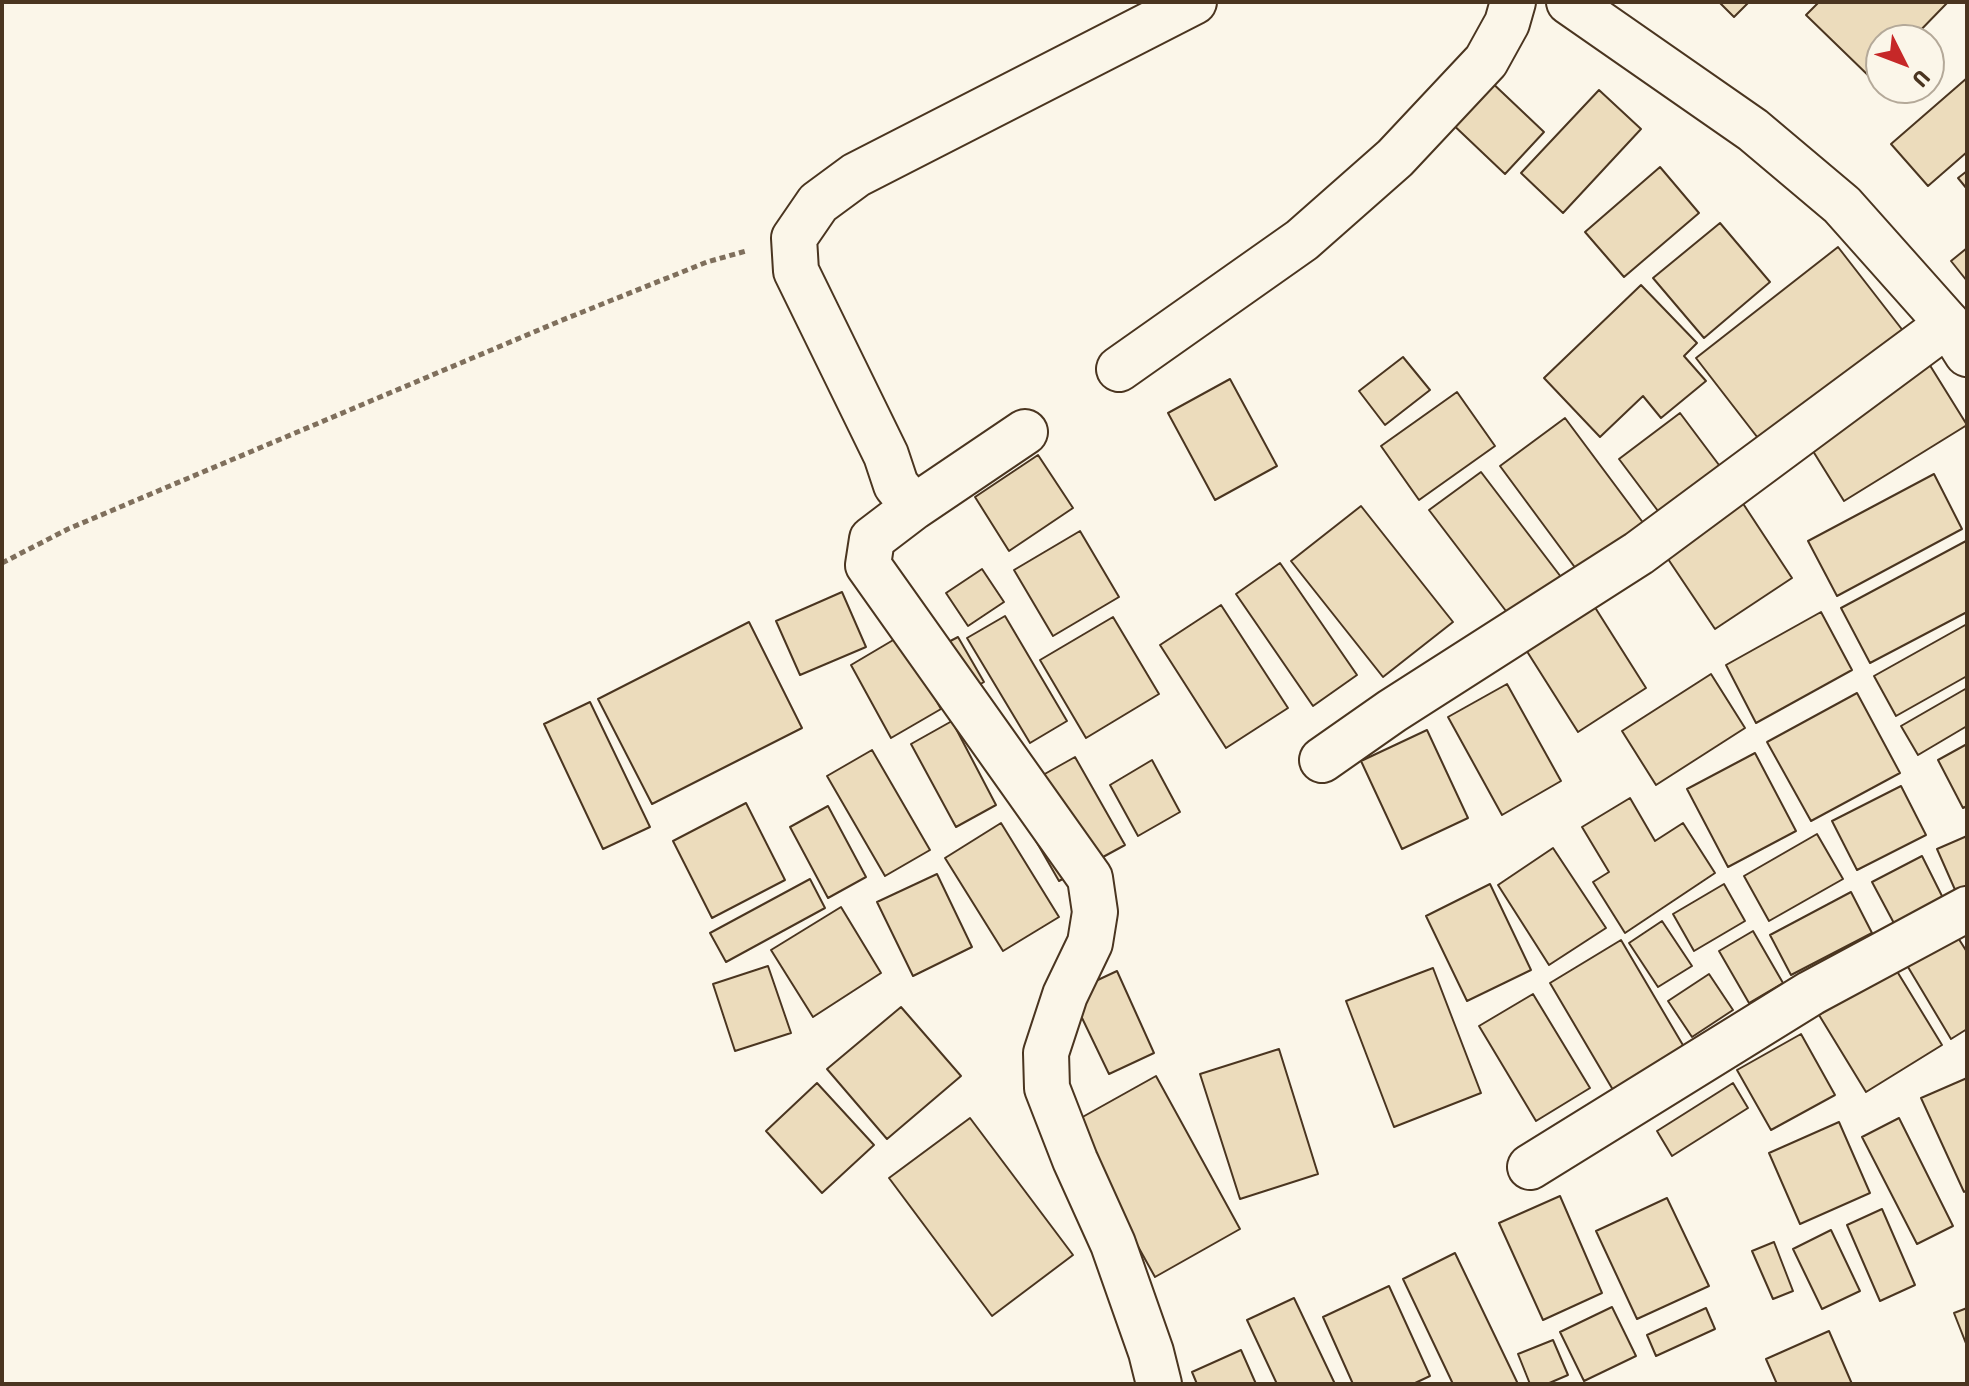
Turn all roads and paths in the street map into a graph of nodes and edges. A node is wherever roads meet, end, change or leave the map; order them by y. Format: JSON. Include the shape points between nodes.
{"nodes":[{"id":1,"x":1194,"y":2,"type":"edge"},
{"id":2,"x":1513,"y":2,"type":"edge"},
{"id":3,"x":1569,"y":2,"type":"edge"},
{"id":4,"x":794,"y":238,"type":"junction"},
{"id":5,"x":1957,"y":339,"type":"edge"},
{"id":6,"x":1119,"y":369,"type":"dead end"},
{"id":7,"x":1025,"y":432,"type":"dead end"},
{"id":8,"x":914,"y":507,"type":"junction"},
{"id":9,"x":2,"y":563,"type":"edge"},
{"id":10,"x":1322,"y":760,"type":"dead end"},
{"id":11,"x":1967,"y":909,"type":"edge"},
{"id":12,"x":1530,"y":1167,"type":"dead end"},
{"id":13,"x":1159,"y":1384,"type":"edge"}],
"edges":[{"from":1,"to":4,"type":"street","via":[[856,175],[818,203]]},
{"from":2,"to":6,"type":"street","via":[[1486,61],[1395,158],[1302,240]]},
{"from":3,"to":5,"type":"street","via":[[1753,130],[1842,205]]},
{"from":4,"to":8,"type":"street","via":[[796,271],[896,485]]},
{"from":4,"to":9,"type":"path","via":[[707,262],[560,321],[68,529]]},
{"from":5,"to":10,"type":"street"},
{"from":7,"to":8,"type":"street"},
{"from":8,"to":13,"type":"street","via":[[872,539],[868,565],[1090,878],[1095,912],[1090,943],[1046,1053],[1047,1088],[1113,1244]]},
{"from":11,"to":12,"type":"street","via":[[1811,993]]}]}
